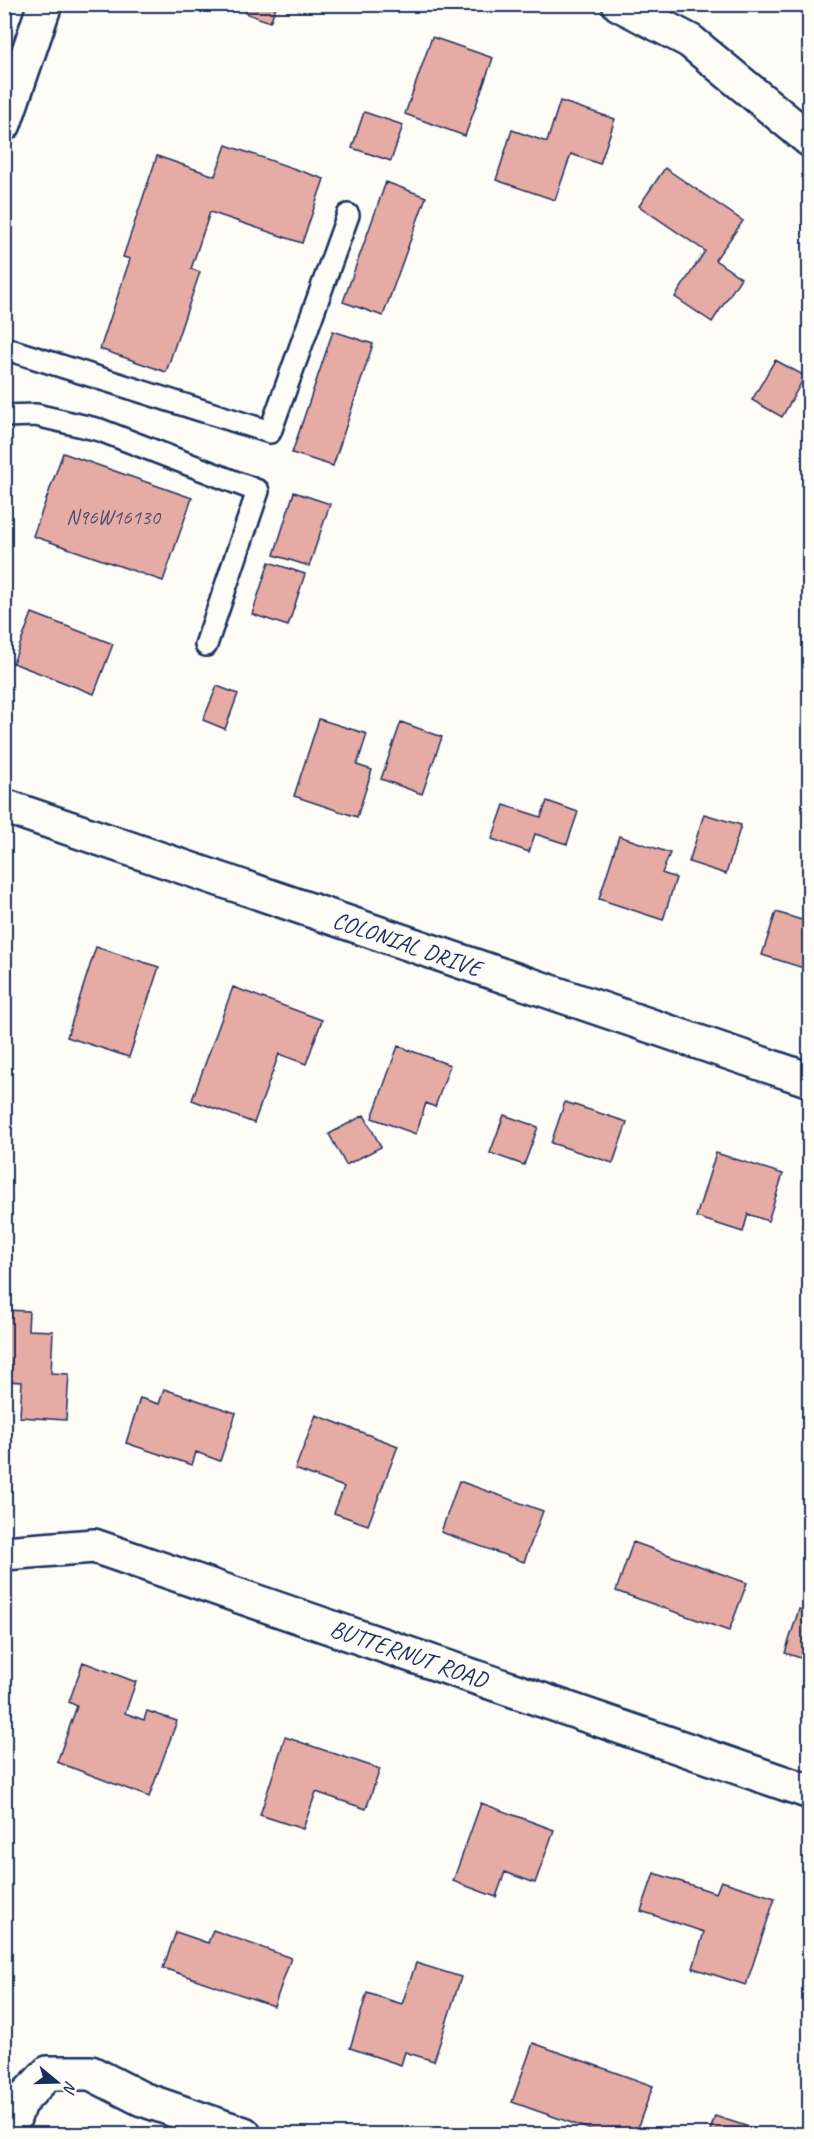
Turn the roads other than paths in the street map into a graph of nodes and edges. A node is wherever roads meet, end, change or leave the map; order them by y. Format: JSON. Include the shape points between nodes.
{"nodes":[{"id":1,"x":45,"y":4,"type":"edge"},
{"id":2,"x":619,"y":4,"type":"edge"},
{"id":3,"x":4,"y":124,"type":"edge"},
{"id":4,"x":810,"y":140,"type":"edge"},
{"id":5,"x":348,"y":215,"type":"dead end"},
{"id":6,"x":4,"y":348,"type":"edge"},
{"id":7,"x":4,"y":416,"type":"edge"},
{"id":8,"x":206,"y":645,"type":"dead end"},
{"id":9,"x":4,"y":806,"type":"edge"},
{"id":10,"x":810,"y":1080,"type":"edge"},
{"id":11,"x":4,"y":1553,"type":"edge"},
{"id":12,"x":810,"y":1792,"type":"edge"},
{"id":13,"x":9,"y":2134,"type":"edge"},
{"id":14,"x":244,"y":2134,"type":"edge"}],
"edges":[{"from":1,"to":3,"type":"street"},
{"from":2,"to":4,"type":"street","via":[[690,41]]},
{"from":5,"to":6,"type":"lane","via":[[270,432]]},
{"from":7,"to":8,"type":"lane","via":[[36,415],[100,430],[258,491]]},
{"from":9,"to":10,"type":"street","name":"COLONIAL DRIVE"},
{"from":11,"to":12,"type":"street","name":"BUTTERNUT ROAD","via":[[94,1546]]},
{"from":13,"to":14,"type":"street","via":[[19,2103],[48,2073],[91,2073],[142,2098]]}]}
